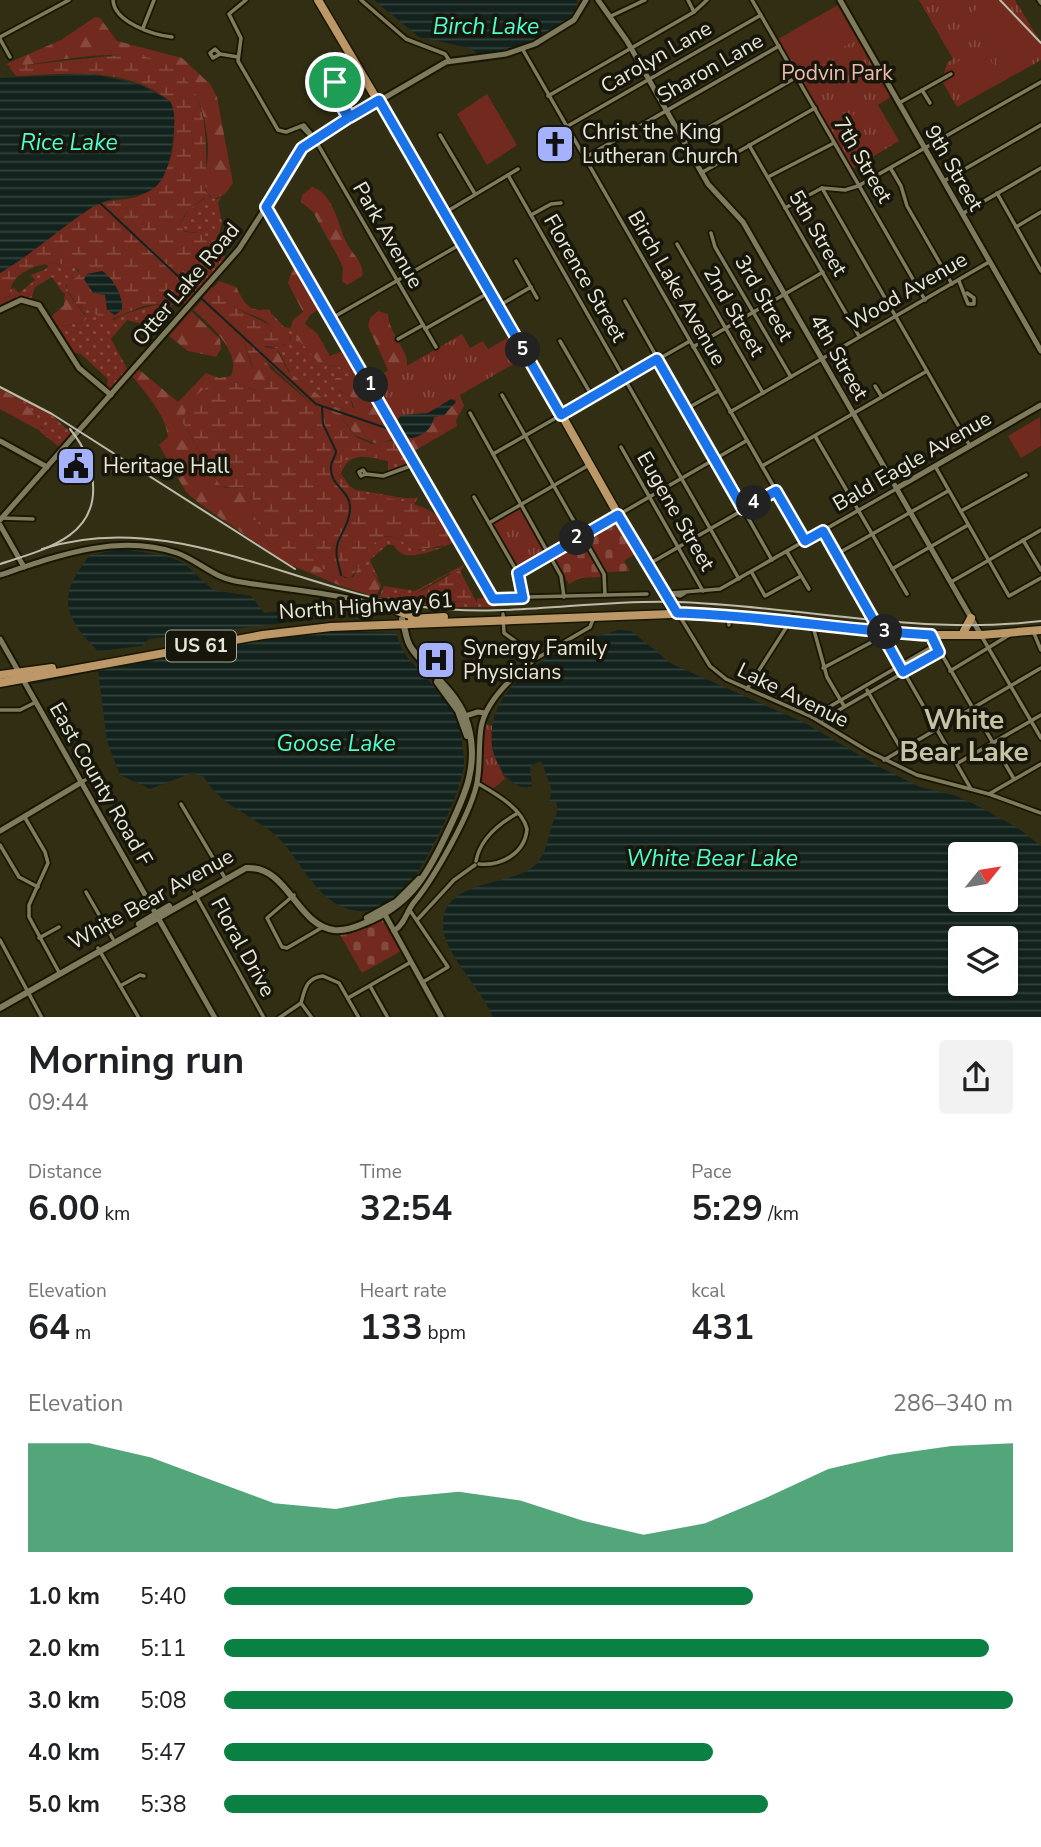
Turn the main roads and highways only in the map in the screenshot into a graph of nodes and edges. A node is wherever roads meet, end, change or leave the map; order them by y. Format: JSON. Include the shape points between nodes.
{"nodes":[{"id":1,"x":318,"y":0,"type":"edge"},
{"id":2,"x":324,"y":0,"type":"edge"},
{"id":3,"x":348,"y":48,"type":"junction"},
{"id":4,"x":640,"y":554,"type":"junction"},
{"id":5,"x":663,"y":596,"type":"junction"},
{"id":6,"x":655,"y":608,"type":"junction"},
{"id":7,"x":674,"y":610,"type":"junction"},
{"id":8,"x":397,"y":611,"type":"road end"},
{"id":9,"x":422,"y":618,"type":"junction"},
{"id":10,"x":504,"y":618,"type":"junction"},
{"id":11,"x":971,"y":618,"type":"road end"},
{"id":12,"x":792,"y":619,"type":"junction"},
{"id":13,"x":402,"y":623,"type":"junction"},
{"id":14,"x":1038,"y":628,"type":"edge"},
{"id":15,"x":880,"y":631,"type":"junction"},
{"id":16,"x":964,"y":631,"type":"junction"},
{"id":17,"x":980,"y":633,"type":"junction"},
{"id":18,"x":937,"y":634,"type":"junction"},
{"id":19,"x":21,"y":675,"type":"junction"},
{"id":20,"x":0,"y":676,"type":"edge"},
{"id":21,"x":0,"y":682,"type":"edge"},
{"id":22,"x":293,"y":896,"type":"junction"},
{"id":23,"x":384,"y":913,"type":"junction"},
{"id":24,"x":157,"y":915,"type":"junction"},
{"id":25,"x":99,"y":949,"type":"junction"},
{"id":26,"x":0,"y":1007,"type":"edge"}],
"edges":[{"from":1,"to":3,"type":"main road"},
{"from":2,"to":3,"type":"main road"},
{"from":3,"to":4,"type":"main road"},
{"from":4,"to":5,"type":"main road"},
{"from":4,"to":7,"type":"main road"},
{"from":5,"to":6,"type":"main road","via":[[663,605]]},
{"from":5,"to":7,"type":"main road"},
{"from":6,"to":7,"type":"main road","name":"North Highway 61","number":"US 61"},
{"from":6,"to":10,"type":"main road","name":"North Highway 61","number":"US 61"},
{"from":7,"to":10,"type":"main road","name":"North Highway 61","number":"US 61"},
{"from":7,"to":12,"type":"main road","name":"North Highway 61","number":"US 61"},
{"from":7,"to":12,"type":"main road","name":"North Highway 61","number":"US 61","via":[[723,608]]},
{"from":8,"to":9,"type":"main road"},
{"from":9,"to":10,"type":"main road","name":"North Highway 61","number":"US 61"},
{"from":9,"to":13,"type":"main road","name":"North Highway 61","number":"US 61"},
{"from":10,"to":13,"type":"main road","number":"US 61"},
{"from":11,"to":16,"type":"main road"},
{"from":12,"to":15,"type":"main road","name":"North Highway 61","number":"US 61"},
{"from":12,"to":15,"type":"main road","name":"North Highway 61","number":"US 61"},
{"from":13,"to":19,"type":"main road","number":"US 61","via":[[277,632]]},
{"from":13,"to":19,"type":"main road","name":"North Highway 61","number":"US 61","via":[[274,629]]},
{"from":13,"to":23,"type":"main road","name":"White Bear Avenue","via":[[407,648],[463,718],[471,741],[472,768],[463,804],[423,882],[407,900]]},
{"from":14,"to":17,"type":"main road","name":"North Highway 61","number":"US 61"},
{"from":14,"to":17,"type":"main road","name":"North Highway 61","number":"US 61"},
{"from":15,"to":18,"type":"main road","name":"North Highway 61","number":"US 61"},
{"from":16,"to":17,"type":"main road","name":"North Highway 61","number":"US 61"},
{"from":16,"to":18,"type":"main road","name":"North Highway 61","number":"US 61"},
{"from":17,"to":18,"type":"main road","name":"North Highway 61","number":"US 61"},
{"from":19,"to":20,"type":"main road","number":"US 61"},
{"from":19,"to":21,"type":"main road","number":"US 61"},
{"from":22,"to":23,"type":"main road","name":"White Bear Avenue","via":[[332,926],[351,925]]},
{"from":22,"to":23,"type":"main road","name":"White Bear Avenue","via":[[324,927],[347,930]]},
{"from":22,"to":24,"type":"main road","name":"White Bear Avenue","via":[[260,868],[246,868]]},
{"from":24,"to":25,"type":"main road","name":"White Bear Avenue"},
{"from":24,"to":25,"type":"main road","name":"White Bear Avenue"},
{"from":25,"to":26,"type":"main road","name":"White Bear Avenue"}]}
